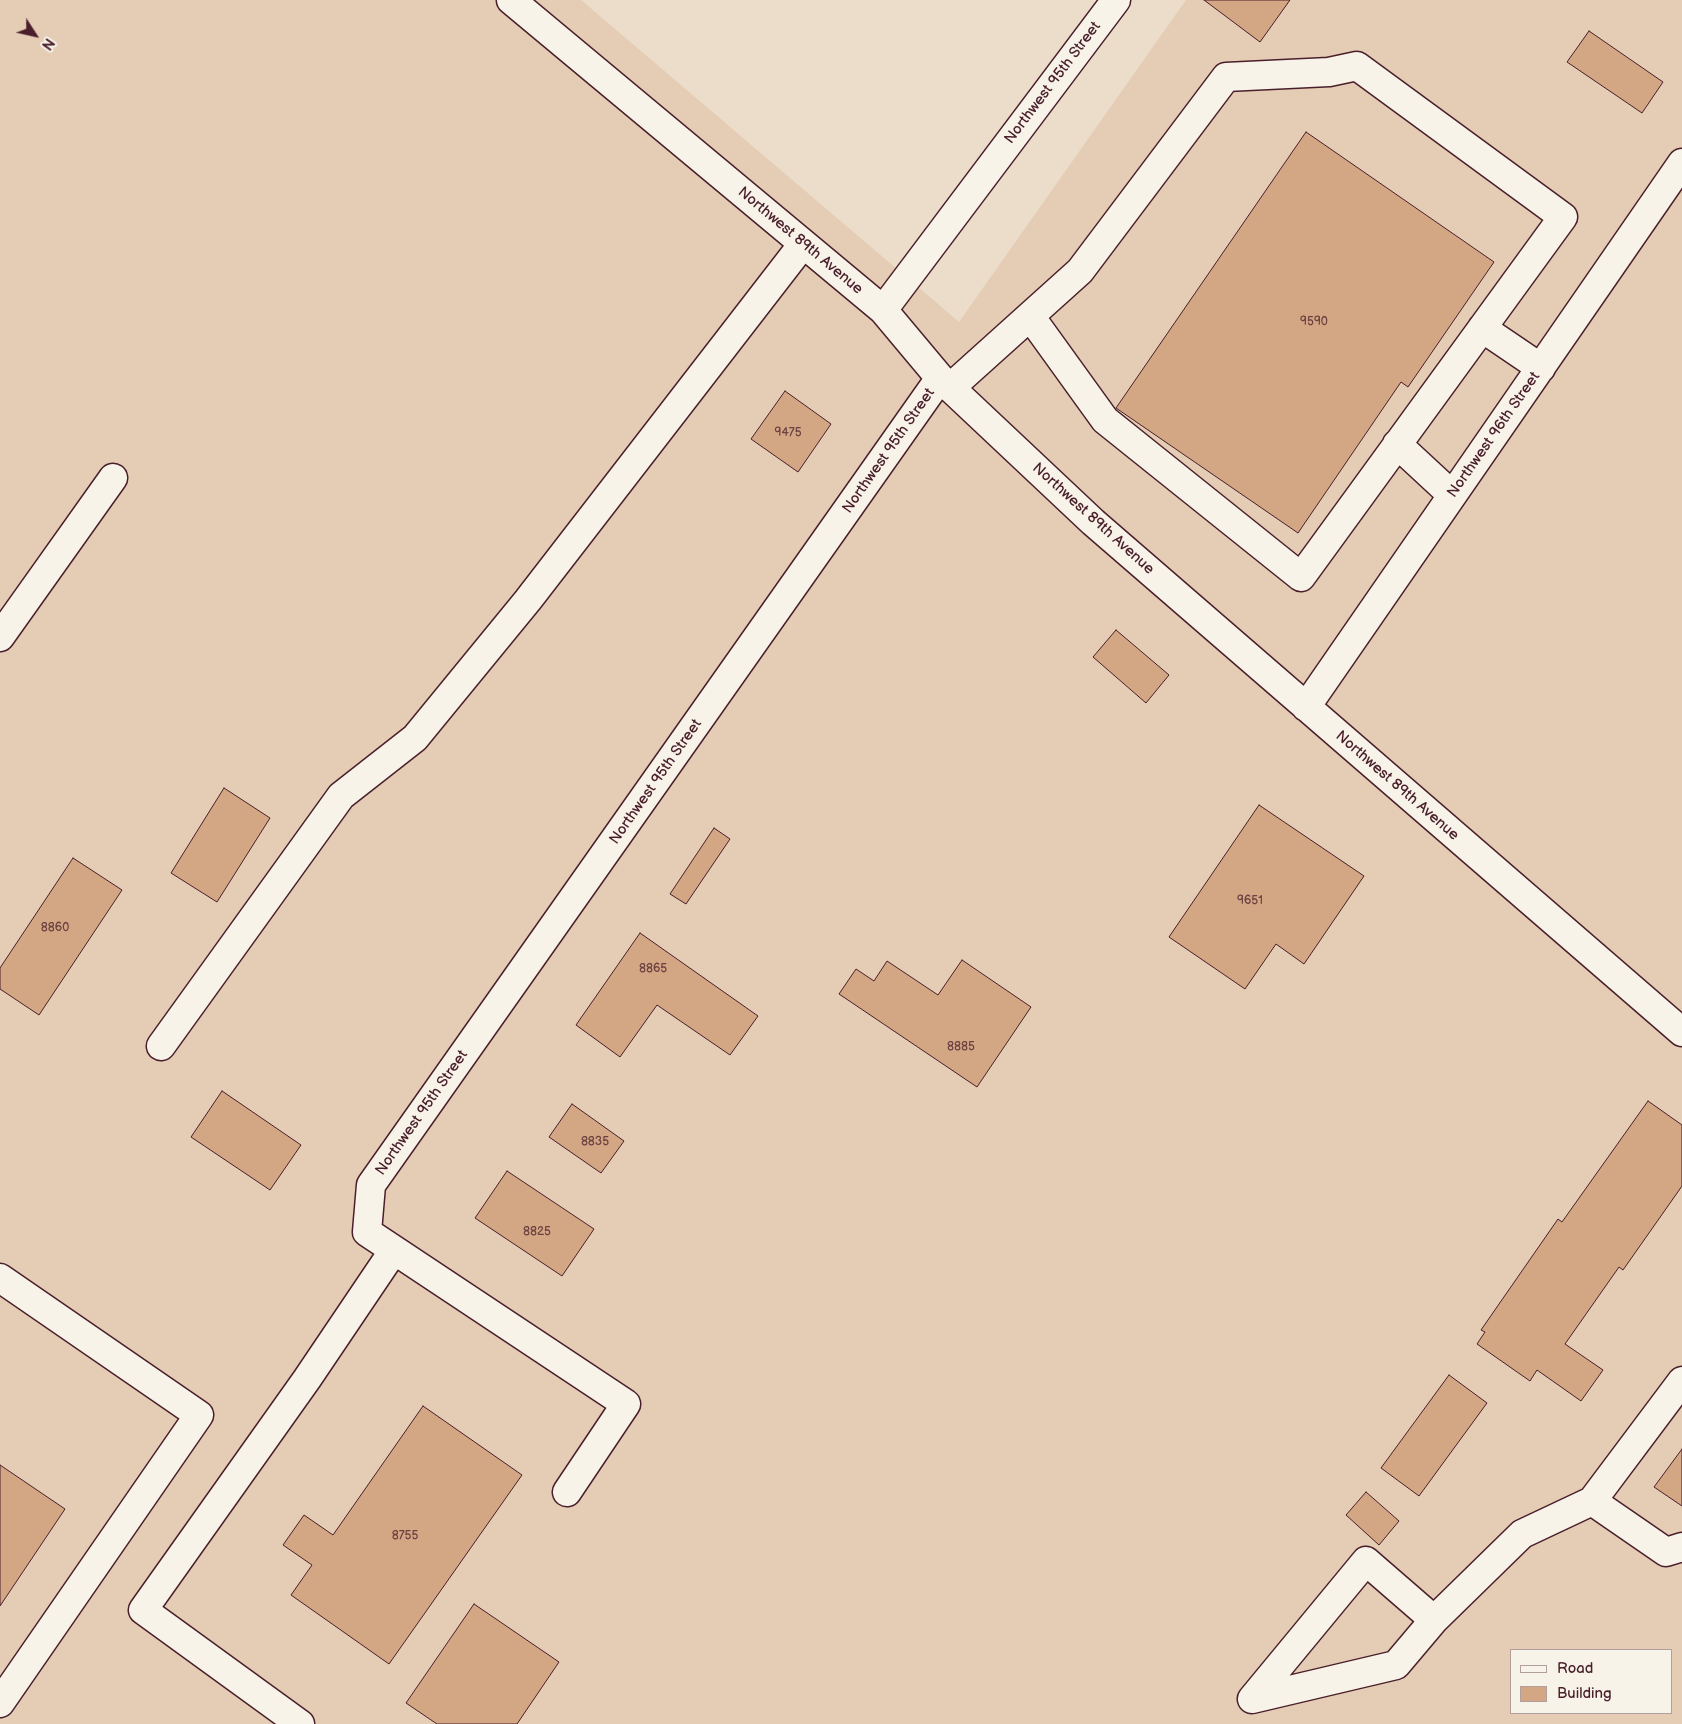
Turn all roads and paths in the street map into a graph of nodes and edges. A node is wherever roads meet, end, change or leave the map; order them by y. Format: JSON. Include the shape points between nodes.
{"nodes":[{"id":1,"x":511,"y":0,"type":"edge"},
{"id":2,"x":1116,"y":0,"type":"edge"},
{"id":3,"x":1682,"y":163,"type":"edge"},
{"id":4,"x":803,"y":244,"type":"junction"},
{"id":5,"x":883,"y":310,"type":"junction"},
{"id":6,"x":1030,"y":316,"type":"junction"},
{"id":7,"x":1482,"y":328,"type":"junction"},
{"id":8,"x":1541,"y":368,"type":"junction"},
{"id":9,"x":945,"y":383,"type":"junction"},
{"id":10,"x":1397,"y":444,"type":"junction"},
{"id":11,"x":113,"y":478,"type":"dead end"},
{"id":12,"x":1452,"y":495,"type":"junction"},
{"id":13,"x":0,"y":637,"type":"edge"},
{"id":14,"x":1306,"y":707,"type":"junction"},
{"id":15,"x":1682,"y":1032,"type":"edge"},
{"id":16,"x":161,"y":1046,"type":"dead end"},
{"id":17,"x":394,"y":1250,"type":"junction"},
{"id":18,"x":0,"y":1278,"type":"edge"},
{"id":19,"x":1682,"y":1381,"type":"edge"},
{"id":20,"x":566,"y":1492,"type":"dead end"},
{"id":21,"x":1592,"y":1501,"type":"junction"},
{"id":22,"x":1682,"y":1547,"type":"edge"},
{"id":23,"x":1434,"y":1620,"type":"junction"},
{"id":24,"x":0,"y":1703,"type":"edge"},
{"id":25,"x":300,"y":1724,"type":"edge"}],
"edges":[{"from":1,"to":4,"type":"street","name":"Northwest 89th Avenue"},
{"from":2,"to":5,"type":"street","name":"Northwest 95th Street"},
{"from":3,"to":8,"type":"street","name":"Northwest 96th Street"},
{"from":4,"to":5,"type":"street","name":"Northwest 89th Avenue"},
{"from":4,"to":16,"type":"street","via":[[528,600],[415,738],[341,796]]},
{"from":5,"to":9,"type":"street","name":"Northwest 89th Avenue"},
{"from":6,"to":7,"type":"street","name":"Northwest 95th Street","via":[[1080,271],[1226,77],[1330,72],[1357,66],[1563,216]]},
{"from":6,"to":9,"type":"street","name":"Northwest 95th Street"},
{"from":6,"to":10,"type":"street","via":[[1105,420],[1301,577]]},
{"from":7,"to":8,"type":"street"},
{"from":7,"to":10,"type":"street"},
{"from":8,"to":12,"type":"street","name":"Northwest 96th Street"},
{"from":9,"to":14,"type":"street","name":"Northwest 89th Avenue","via":[[1093,522]]},
{"from":9,"to":17,"type":"street","name":"Northwest 95th Street","via":[[371,1185],[367,1232]]},
{"from":10,"to":12,"type":"street"},
{"from":11,"to":13,"type":"street"},
{"from":12,"to":14,"type":"street","name":"Northwest 96th Street"},
{"from":14,"to":15,"type":"street","name":"Northwest 89th Avenue"},
{"from":17,"to":20,"type":"street","via":[[626,1404]]},
{"from":17,"to":25,"type":"street","via":[[307,1379],[142,1610]]},
{"from":18,"to":24,"type":"street","via":[[199,1415]]},
{"from":19,"to":21,"type":"street"},
{"from":21,"to":22,"type":"street","via":[[1666,1552]]},
{"from":21,"to":23,"type":"street","via":[[1522,1534]]},
{"from":23,"to":23,"type":"street","via":[[1366,1560],[1252,1699],[1396,1665]]}]}
